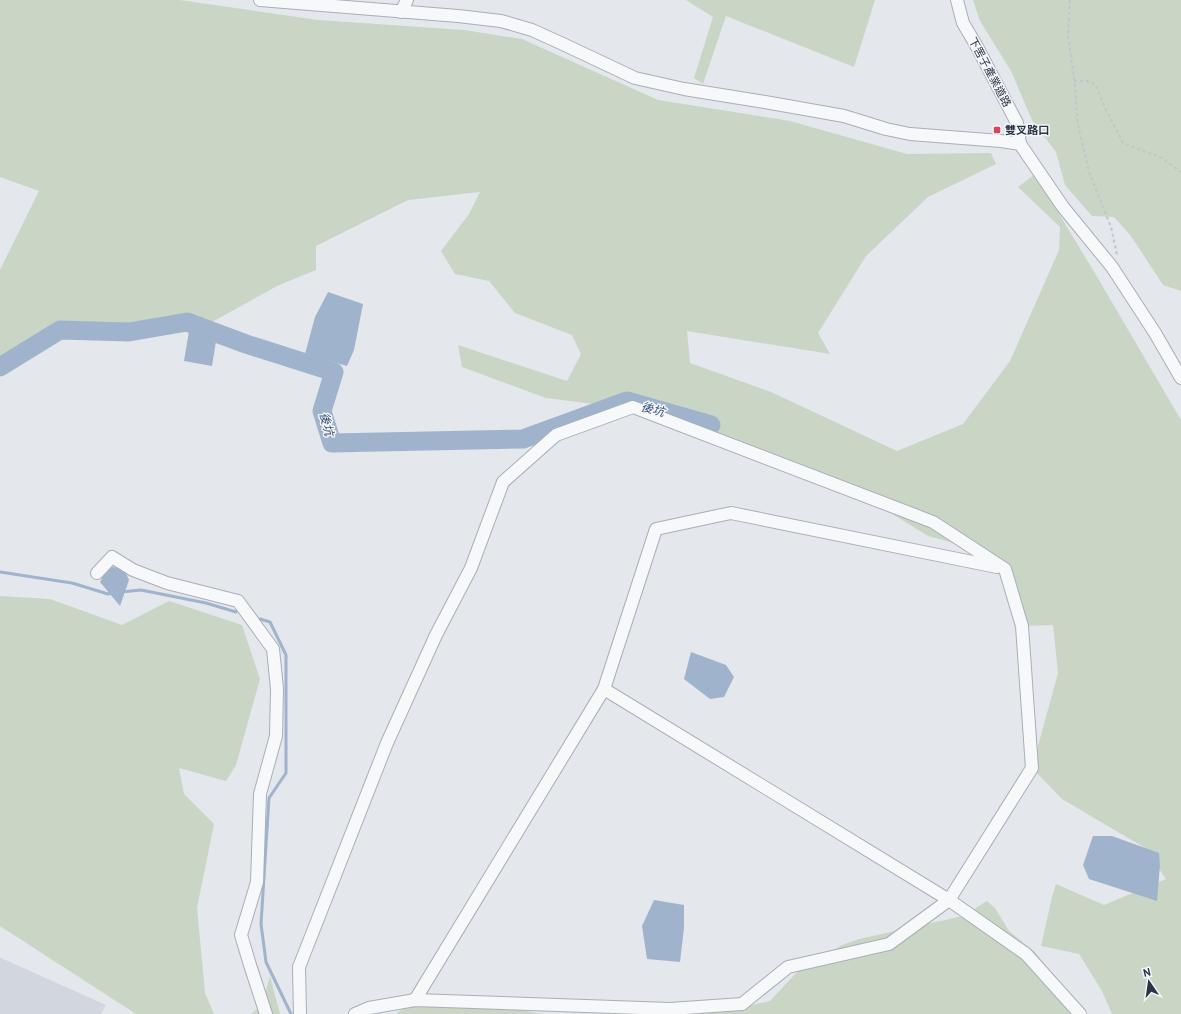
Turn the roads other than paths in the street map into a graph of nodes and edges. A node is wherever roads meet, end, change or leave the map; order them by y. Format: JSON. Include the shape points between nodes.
{"nodes":[{"id":1,"x":260,"y":0,"type":"edge"},
{"id":2,"x":408,"y":0,"type":"edge"},
{"id":3,"x":957,"y":0,"type":"edge"},
{"id":4,"x":401,"y":12,"type":"junction"},
{"id":5,"x":1020,"y":144,"type":"junction"},
{"id":6,"x":1181,"y":378,"type":"edge"},
{"id":7,"x":1005,"y":569,"type":"junction"},
{"id":8,"x":97,"y":573,"type":"dead end"},
{"id":9,"x":604,"y":690,"type":"junction"},
{"id":10,"x":949,"y":900,"type":"junction"},
{"id":11,"x":414,"y":1000,"type":"junction"},
{"id":12,"x":266,"y":1014,"type":"edge"},
{"id":13,"x":300,"y":1014,"type":"edge"},
{"id":14,"x":355,"y":1014,"type":"edge"},
{"id":15,"x":1080,"y":1014,"type":"edge"}],
"edges":[{"from":1,"to":4,"type":"street"},
{"from":2,"to":4,"type":"street"},
{"from":3,"to":5,"type":"street","name":"下罟子產業道路","via":[[963,23],[1017,122]]},
{"from":4,"to":5,"type":"street","via":[[501,21],[532,30],[565,44],[635,78],[684,89],[844,116],[910,134]]},
{"from":5,"to":6,"type":"street","via":[[1063,207],[1112,267]]},
{"from":7,"to":9,"type":"street","via":[[731,513],[656,530]]},
{"from":7,"to":10,"type":"street","via":[[1022,626],[1032,768]]},
{"from":7,"to":13,"type":"street","via":[[933,522],[633,407],[556,435],[503,482],[471,568],[436,635],[387,744],[299,967]]},
{"from":8,"to":12,"type":"street","via":[[112,557],[133,570],[167,583],[238,601],[273,649],[277,689],[276,736],[260,794],[257,882],[241,935]]},
{"from":9,"to":10,"type":"street"},
{"from":9,"to":11,"type":"street"},
{"from":10,"to":11,"type":"street","via":[[889,944],[788,967],[742,1004],[670,1009]]},
{"from":10,"to":15,"type":"street","via":[[1026,954]]},
{"from":11,"to":14,"type":"street","via":[[369,1008]]}]}
